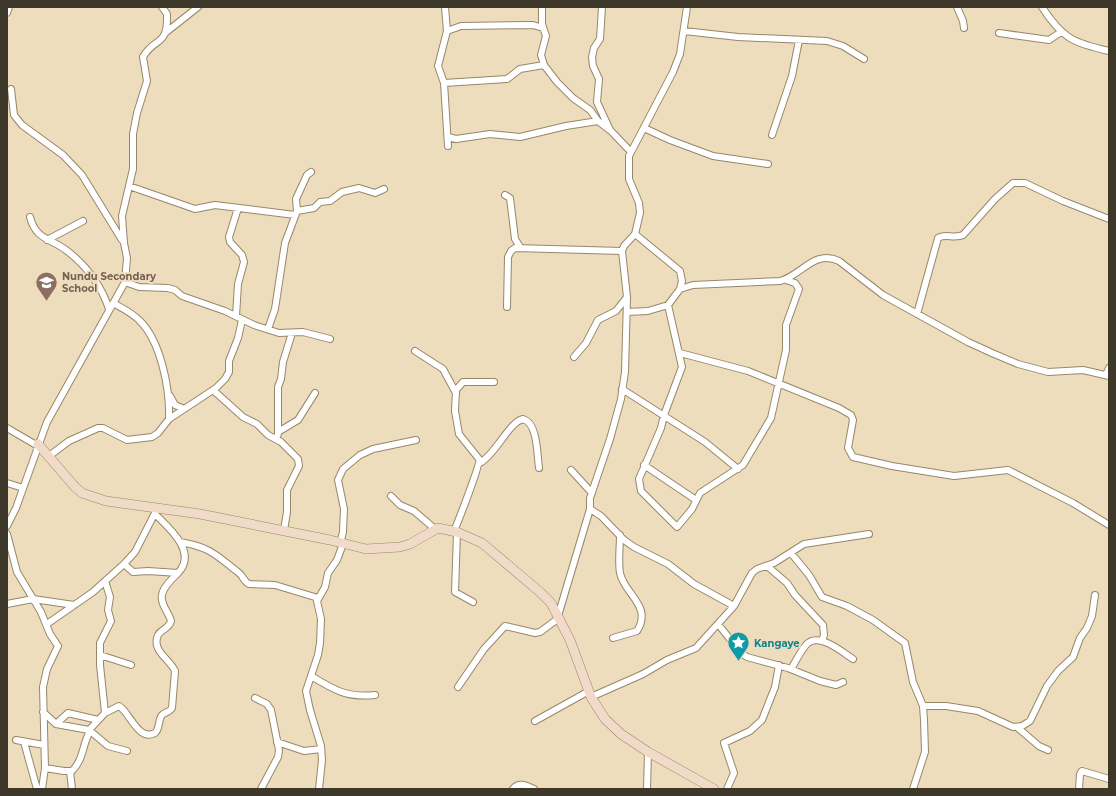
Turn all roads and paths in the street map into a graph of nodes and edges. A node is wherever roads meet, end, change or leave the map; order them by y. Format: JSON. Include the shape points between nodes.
{"nodes":[{"id":1,"x":9,"y":7,"type":"edge"},
{"id":2,"x":162,"y":7,"type":"edge"},
{"id":3,"x":198,"y":7,"type":"edge"},
{"id":4,"x":445,"y":7,"type":"edge"},
{"id":5,"x":542,"y":7,"type":"edge"},
{"id":6,"x":602,"y":7,"type":"edge"},
{"id":7,"x":688,"y":7,"type":"edge"},
{"id":8,"x":957,"y":7,"type":"edge"},
{"id":9,"x":1042,"y":7,"type":"edge"},
{"id":10,"x":7,"y":13,"type":"edge"},
{"id":11,"x":541,"y":19,"type":"junction"},
{"id":12,"x":533,"y":25,"type":"junction"},
{"id":13,"x":543,"y":28,"type":"junction"},
{"id":14,"x":964,"y":28,"type":"dead end"},
{"id":15,"x":447,"y":31,"type":"junction"},
{"id":16,"x":684,"y":31,"type":"junction"},
{"id":17,"x":1061,"y":32,"type":"junction"},
{"id":18,"x":165,"y":33,"type":"junction"},
{"id":19,"x":999,"y":33,"type":"dead end"},
{"id":20,"x":799,"y":40,"type":"junction"},
{"id":21,"x":1109,"y":51,"type":"edge"},
{"id":22,"x":864,"y":59,"type":"dead end"},
{"id":23,"x":544,"y":65,"type":"junction"},
{"id":24,"x":444,"y":84,"type":"junction"},
{"id":25,"x":11,"y":89,"type":"dead end"},
{"id":26,"x":598,"y":121,"type":"junction"},
{"id":27,"x":644,"y":128,"type":"junction"},
{"id":28,"x":611,"y":131,"type":"junction"},
{"id":29,"x":772,"y":135,"type":"dead end"},
{"id":30,"x":448,"y":137,"type":"junction"},
{"id":31,"x":448,"y":146,"type":"dead end"},
{"id":32,"x":631,"y":152,"type":"junction"},
{"id":33,"x":768,"y":164,"type":"dead end"},
{"id":34,"x":310,"y":172,"type":"dead end"},
{"id":35,"x":129,"y":186,"type":"junction"},
{"id":36,"x":384,"y":189,"type":"dead end"},
{"id":37,"x":505,"y":195,"type":"dead end"},
{"id":38,"x":238,"y":208,"type":"junction"},
{"id":39,"x":296,"y":213,"type":"junction"},
{"id":40,"x":30,"y":217,"type":"dead end"},
{"id":41,"x":1109,"y":219,"type":"edge"},
{"id":42,"x":83,"y":221,"type":"dead end"},
{"id":43,"x":635,"y":234,"type":"junction"},
{"id":44,"x":47,"y":240,"type":"junction"},
{"id":45,"x":124,"y":243,"type":"junction"},
{"id":46,"x":520,"y":248,"type":"junction"},
{"id":47,"x":622,"y":251,"type":"junction"},
{"id":48,"x":786,"y":280,"type":"junction"},
{"id":49,"x":125,"y":282,"type":"junction"},
{"id":50,"x":680,"y":289,"type":"junction"},
{"id":51,"x":627,"y":298,"type":"junction"},
{"id":52,"x":114,"y":303,"type":"junction"},
{"id":53,"x":668,"y":304,"type":"junction"},
{"id":54,"x":507,"y":307,"type":"dead end"},
{"id":55,"x":108,"y":309,"type":"junction"},
{"id":56,"x":628,"y":312,"type":"junction"},
{"id":57,"x":918,"y":314,"type":"junction"},
{"id":58,"x":236,"y":316,"type":"junction"},
{"id":59,"x":242,"y":320,"type":"junction"},
{"id":60,"x":268,"y":329,"type":"junction"},
{"id":61,"x":292,"y":333,"type":"junction"},
{"id":62,"x":330,"y":339,"type":"dead end"},
{"id":63,"x":415,"y":352,"type":"dead end"},
{"id":64,"x":680,"y":353,"type":"junction"},
{"id":65,"x":574,"y":357,"type":"dead end"},
{"id":66,"x":1109,"y":368,"type":"edge"},
{"id":67,"x":1107,"y":376,"type":"edge"},
{"id":68,"x":494,"y":382,"type":"dead end"},
{"id":69,"x":778,"y":384,"type":"junction"},
{"id":70,"x":622,"y":389,"type":"junction"},
{"id":71,"x":213,"y":390,"type":"junction"},
{"id":72,"x":168,"y":393,"type":"junction"},
{"id":73,"x":456,"y":393,"type":"junction"},
{"id":74,"x":315,"y":394,"type":"dead end"},
{"id":75,"x":184,"y":409,"type":"junction"},
{"id":76,"x":664,"y":415,"type":"junction"},
{"id":77,"x":169,"y":419,"type":"junction"},
{"id":78,"x":7,"y":428,"type":"edge"},
{"id":79,"x":278,"y":432,"type":"junction"},
{"id":80,"x":276,"y":439,"type":"junction"},
{"id":81,"x":416,"y":440,"type":"dead end"},
{"id":82,"x":38,"y":445,"type":"junction"},
{"id":83,"x":49,"y":456,"type":"junction"},
{"id":84,"x":480,"y":463,"type":"junction"},
{"id":85,"x":644,"y":465,"type":"junction"},
{"id":86,"x":539,"y":468,"type":"dead end"},
{"id":87,"x":738,"y":469,"type":"junction"},
{"id":88,"x":571,"y":470,"type":"dead end"},
{"id":89,"x":7,"y":483,"type":"edge"},
{"id":90,"x":23,"y":488,"type":"junction"},
{"id":91,"x":592,"y":493,"type":"junction"},
{"id":92,"x":391,"y":496,"type":"dead end"},
{"id":93,"x":696,"y":500,"type":"junction"},
{"id":94,"x":590,"y":509,"type":"junction"},
{"id":95,"x":156,"y":511,"type":"junction"},
{"id":96,"x":1109,"y":525,"type":"edge"},
{"id":97,"x":7,"y":526,"type":"edge"},
{"id":98,"x":435,"y":529,"type":"junction"},
{"id":99,"x":284,"y":530,"type":"junction"},
{"id":100,"x":455,"y":532,"type":"junction"},
{"id":101,"x":7,"y":534,"type":"edge"},
{"id":102,"x":869,"y":534,"type":"dead end"},
{"id":103,"x":620,"y":535,"type":"junction"},
{"id":104,"x":180,"y":542,"type":"junction"},
{"id":105,"x":341,"y":544,"type":"junction"},
{"id":106,"x":791,"y":553,"type":"junction"},
{"id":107,"x":124,"y":564,"type":"junction"},
{"id":108,"x":767,"y":566,"type":"junction"},
{"id":109,"x":178,"y":573,"type":"junction"},
{"id":110,"x":105,"y":581,"type":"junction"},
{"id":111,"x":1095,"y":595,"type":"dead end"},
{"id":112,"x":318,"y":598,"type":"junction"},
{"id":113,"x":33,"y":599,"type":"junction"},
{"id":114,"x":473,"y":602,"type":"dead end"},
{"id":115,"x":7,"y":604,"type":"edge"},
{"id":116,"x":74,"y":605,"type":"junction"},
{"id":117,"x":734,"y":606,"type":"junction"},
{"id":118,"x":559,"y":617,"type":"junction"},
{"id":119,"x":47,"y":624,"type":"junction"},
{"id":120,"x":718,"y":624,"type":"junction"},
{"id":121,"x":613,"y":638,"type":"dead end"},
{"id":122,"x":822,"y":641,"type":"junction"},
{"id":123,"x":100,"y":655,"type":"junction"},
{"id":124,"x":853,"y":659,"type":"dead end"},
{"id":125,"x":131,"y":665,"type":"dead end"},
{"id":126,"x":779,"y":665,"type":"junction"},
{"id":127,"x":791,"y":669,"type":"junction"},
{"id":128,"x":311,"y":676,"type":"junction"},
{"id":129,"x":843,"y":682,"type":"dead end"},
{"id":130,"x":458,"y":686,"type":"dead end"},
{"id":131,"x":375,"y":694,"type":"dead end"},
{"id":132,"x":590,"y":694,"type":"junction"},
{"id":133,"x":255,"y":698,"type":"dead end"},
{"id":134,"x":923,"y":706,"type":"junction"},
{"id":135,"x":43,"y":712,"type":"junction"},
{"id":136,"x":105,"y":713,"type":"junction"},
{"id":137,"x":98,"y":720,"type":"junction"},
{"id":138,"x":535,"y":721,"type":"dead end"},
{"id":139,"x":56,"y":724,"type":"junction"},
{"id":140,"x":1018,"y":728,"type":"junction"},
{"id":141,"x":90,"y":731,"type":"junction"},
{"id":142,"x":16,"y":740,"type":"dead end"},
{"id":143,"x":24,"y":742,"type":"junction"},
{"id":144,"x":277,"y":742,"type":"junction"},
{"id":145,"x":44,"y":745,"type":"junction"},
{"id":146,"x":321,"y":749,"type":"junction"},
{"id":147,"x":1048,"y":750,"type":"dead end"},
{"id":148,"x":127,"y":751,"type":"dead end"},
{"id":149,"x":648,"y":752,"type":"junction"},
{"id":150,"x":45,"y":768,"type":"junction"},
{"id":151,"x":70,"y":771,"type":"junction"},
{"id":152,"x":1109,"y":779,"type":"edge"},
{"id":153,"x":37,"y":789,"type":"edge"},
{"id":154,"x":42,"y":789,"type":"edge"},
{"id":155,"x":72,"y":789,"type":"edge"},
{"id":156,"x":261,"y":789,"type":"edge"},
{"id":157,"x":319,"y":789,"type":"edge"},
{"id":158,"x":513,"y":789,"type":"edge"},
{"id":159,"x":534,"y":789,"type":"edge"},
{"id":160,"x":647,"y":789,"type":"edge"},
{"id":161,"x":714,"y":789,"type":"edge"},
{"id":162,"x":727,"y":789,"type":"edge"},
{"id":163,"x":913,"y":789,"type":"edge"},
{"id":164,"x":1079,"y":789,"type":"edge"}],
"edges":[{"from":1,"to":10,"type":"street"},
{"from":2,"to":18,"type":"street","via":[[167,14]]},
{"from":3,"to":18,"type":"street"},
{"from":4,"to":15,"type":"street"},
{"from":5,"to":11,"type":"street"},
{"from":6,"to":28,"type":"street","via":[[600,39],[592,57],[599,79],[597,102]]},
{"from":7,"to":16,"type":"street"},
{"from":8,"to":14,"type":"street"},
{"from":9,"to":17,"type":"street"},
{"from":11,"to":12,"type":"street"},
{"from":11,"to":13,"type":"street"},
{"from":12,"to":13,"type":"street"},
{"from":12,"to":15,"type":"street","via":[[461,26]]},
{"from":13,"to":23,"type":"street","via":[[546,36],[541,55]]},
{"from":15,"to":24,"type":"street","via":[[438,60]]},
{"from":16,"to":20,"type":"street"},
{"from":16,"to":27,"type":"street","via":[[680,54],[673,72]]},
{"from":17,"to":19,"type":"street","via":[[1049,40]]},
{"from":17,"to":21,"type":"street","via":[[1076,41]]},
{"from":18,"to":35,"type":"street","via":[[162,41],[150,47],[143,56],[146,81],[133,134],[133,169]]},
{"from":20,"to":22,"type":"street","via":[[827,41],[843,46]]},
{"from":20,"to":29,"type":"street","via":[[792,76]]},
{"from":23,"to":24,"type":"street","via":[[520,69],[507,79]]},
{"from":23,"to":26,"type":"street","via":[[557,82],[590,110]]},
{"from":24,"to":30,"type":"street"},
{"from":25,"to":45,"type":"street","via":[[14,116],[22,125],[63,155],[82,175]]},
{"from":26,"to":28,"type":"street"},
{"from":26,"to":30,"type":"street","via":[[520,137],[490,134],[456,139]]},
{"from":27,"to":32,"type":"street"},
{"from":27,"to":33,"type":"street","via":[[713,156]]},
{"from":28,"to":32,"type":"street"},
{"from":30,"to":31,"type":"street"},
{"from":32,"to":43,"type":"street","via":[[629,180],[639,203],[640,213]]},
{"from":34,"to":39,"type":"street","via":[[296,199]]},
{"from":35,"to":38,"type":"street","via":[[195,209],[215,205]]},
{"from":35,"to":45,"type":"street","via":[[122,216]]},
{"from":36,"to":39,"type":"street","via":[[375,193],[361,188],[345,191],[330,201],[320,202],[314,208]]},
{"from":37,"to":46,"type":"street","via":[[510,198],[515,239]]},
{"from":38,"to":39,"type":"street"},
{"from":38,"to":58,"type":"street","via":[[229,237],[244,262],[237,290]]},
{"from":39,"to":60,"type":"street","via":[[285,243],[275,309]]},
{"from":40,"to":44,"type":"street","via":[[34,230]]},
{"from":41,"to":57,"type":"street","via":[[1025,183],[1016,182],[995,199],[963,235],[938,238]]},
{"from":42,"to":44,"type":"street"},
{"from":43,"to":47,"type":"street"},
{"from":43,"to":50,"type":"street","via":[[680,271]]},
{"from":44,"to":55,"type":"street","via":[[66,250],[85,268],[102,290]]},
{"from":45,"to":49,"type":"street","via":[[127,258]]},
{"from":46,"to":47,"type":"street"},
{"from":46,"to":54,"type":"street","via":[[511,250],[508,256]]},
{"from":47,"to":51,"type":"street"},
{"from":48,"to":50,"type":"street","via":[[693,285]]},
{"from":48,"to":57,"type":"street","via":[[812,262],[825,257],[832,258],[883,296]]},
{"from":48,"to":69,"type":"street","via":[[799,289],[786,325],[786,350]]},
{"from":49,"to":52,"type":"street"},
{"from":49,"to":58,"type":"street","via":[[139,287],[175,290],[182,296]]},
{"from":50,"to":53,"type":"street"},
{"from":51,"to":56,"type":"street"},
{"from":51,"to":65,"type":"street","via":[[616,311],[598,320],[586,343]]},
{"from":52,"to":55,"type":"street"},
{"from":52,"to":72,"type":"street","via":[[138,319],[149,332],[162,366]]},
{"from":53,"to":56,"type":"street","via":[[648,311]]},
{"from":53,"to":64,"type":"street"},
{"from":55,"to":82,"type":"street"},
{"from":56,"to":70,"type":"street"},
{"from":57,"to":67,"type":"street","via":[[968,342],[1018,364],[1048,372],[1083,370]]},
{"from":58,"to":59,"type":"street"},
{"from":59,"to":60,"type":"street"},
{"from":59,"to":71,"type":"street","via":[[229,361],[228,375]]},
{"from":60,"to":61,"type":"street","via":[[285,334]]},
{"from":61,"to":62,"type":"street","via":[[303,332]]},
{"from":61,"to":79,"type":"street","via":[[278,387]]},
{"from":63,"to":73,"type":"street","via":[[442,369]]},
{"from":64,"to":69,"type":"street","via":[[719,362]]},
{"from":64,"to":76,"type":"street","via":[[682,367]]},
{"from":66,"to":67,"type":"street"},
{"from":68,"to":73,"type":"street","via":[[463,382]]},
{"from":69,"to":87,"type":"street","via":[[771,418],[747,460]]},
{"from":69,"to":96,"type":"street","via":[[851,415],[853,420],[848,448],[853,457],[954,476],[1008,470],[1073,503]]},
{"from":70,"to":76,"type":"street"},
{"from":70,"to":91,"type":"street","via":[[608,447]]},
{"from":71,"to":75,"type":"street"},
{"from":71,"to":80,"type":"street","via":[[243,417]]},
{"from":72,"to":75,"type":"street","via":[[175,405]]},
{"from":72,"to":77,"type":"street"},
{"from":73,"to":84,"type":"street","via":[[455,410],[459,434],[479,458]]},
{"from":74,"to":79,"type":"street","via":[[298,420]]},
{"from":75,"to":77,"type":"street"},
{"from":76,"to":85,"type":"street","via":[[661,428]]},
{"from":76,"to":87,"type":"street","via":[[705,442]]},
{"from":77,"to":83,"type":"street","via":[[152,437],[127,440],[103,428],[92,430],[69,441]]},
{"from":78,"to":82,"type":"street"},
{"from":79,"to":80,"type":"street"},
{"from":80,"to":99,"type":"street","via":[[296,456],[299,462],[289,484]]},
{"from":81,"to":105,"type":"street","via":[[373,449],[360,455],[343,469],[338,480],[344,509]]},
{"from":82,"to":83,"type":"street"},
{"from":82,"to":90,"type":"street"},
{"from":83,"to":95,"type":"street","via":[[82,493],[106,501]]},
{"from":84,"to":86,"type":"street","via":[[493,452],[515,422],[523,419],[530,423],[533,429]]},
{"from":84,"to":100,"type":"street"},
{"from":85,"to":93,"type":"street"},
{"from":85,"to":93,"type":"street","via":[[638,479],[640,492],[674,525],[678,527],[681,524]]},
{"from":87,"to":93,"type":"street","via":[[700,493]]},
{"from":88,"to":91,"type":"street"},
{"from":89,"to":90,"type":"street"},
{"from":90,"to":97,"type":"street"},
{"from":91,"to":94,"type":"street"},
{"from":92,"to":98,"type":"street"},
{"from":94,"to":103,"type":"street"},
{"from":94,"to":118,"type":"street"},
{"from":95,"to":99,"type":"street","via":[[200,514]]},
{"from":95,"to":104,"type":"street"},
{"from":95,"to":107,"type":"street","via":[[135,552]]},
{"from":98,"to":100,"type":"street","via":[[443,528]]},
{"from":98,"to":105,"type":"street","via":[[400,547],[366,549]]},
{"from":99,"to":105,"type":"street"},
{"from":100,"to":114,"type":"street","via":[[455,592]]},
{"from":100,"to":118,"type":"street","via":[[473,538],[494,552],[551,603]]},
{"from":101,"to":113,"type":"street","via":[[17,572]]},
{"from":102,"to":106,"type":"street","via":[[804,544]]},
{"from":103,"to":117,"type":"street","via":[[634,547],[668,564],[694,584]]},
{"from":103,"to":121,"type":"street","via":[[620,572],[627,588],[639,603],[641,615],[637,631]]},
{"from":104,"to":109,"type":"street","via":[[185,558],[184,565]]},
{"from":104,"to":112,"type":"street","via":[[214,552],[249,584],[275,585]]},
{"from":105,"to":112,"type":"street","via":[[337,560],[328,573],[323,591]]},
{"from":106,"to":108,"type":"street"},
{"from":106,"to":134,"type":"street","via":[[809,575],[822,597],[847,606],[873,620],[905,643],[913,682]]},
{"from":107,"to":109,"type":"street","via":[[133,572]]},
{"from":107,"to":110,"type":"street"},
{"from":108,"to":117,"type":"street","via":[[752,573]]},
{"from":108,"to":122,"type":"street","via":[[787,583],[799,600],[819,619],[824,628]]},
{"from":109,"to":136,"type":"street","via":[[162,595],[170,621],[169,626],[159,634],[157,642],[160,652],[175,671],[172,709],[162,716],[156,731],[151,734],[136,728],[120,706]]},
{"from":110,"to":116,"type":"street"},
{"from":110,"to":123,"type":"street","via":[[110,597],[108,610],[111,621],[101,639]]},
{"from":111,"to":140,"type":"street","via":[[1089,622],[1073,657],[1047,686],[1030,721]]},
{"from":112,"to":128,"type":"street","via":[[320,643]]},
{"from":113,"to":115,"type":"street"},
{"from":113,"to":116,"type":"street"},
{"from":113,"to":119,"type":"street"},
{"from":116,"to":119,"type":"street"},
{"from":117,"to":120,"type":"street"},
{"from":118,"to":130,"type":"street","via":[[535,633],[505,626]]},
{"from":118,"to":132,"type":"street"},
{"from":119,"to":135,"type":"street","via":[[58,648],[44,678]]},
{"from":120,"to":126,"type":"street","via":[[741,653],[747,657]]},
{"from":120,"to":132,"type":"street","via":[[696,648],[643,674]]},
{"from":122,"to":124,"type":"street"},
{"from":122,"to":127,"type":"street","via":[[814,640],[806,645]]},
{"from":123,"to":125,"type":"street"},
{"from":123,"to":136,"type":"street"},
{"from":126,"to":127,"type":"street"},
{"from":126,"to":162,"type":"street","via":[[775,687],[762,720],[750,731],[724,744],[734,773]]},
{"from":127,"to":129,"type":"street","via":[[820,681],[836,685]]},
{"from":128,"to":131,"type":"street","via":[[347,695]]},
{"from":128,"to":146,"type":"street","via":[[306,697]]},
{"from":132,"to":138,"type":"street"},
{"from":132,"to":149,"type":"street","via":[[605,719],[621,734]]},
{"from":133,"to":144,"type":"street","via":[[267,704],[271,710]]},
{"from":134,"to":140,"type":"street","via":[[946,706],[978,711],[1009,727]]},
{"from":134,"to":163,"type":"street","via":[[925,752]]},
{"from":135,"to":139,"type":"street"},
{"from":135,"to":145,"type":"street"},
{"from":136,"to":137,"type":"street"},
{"from":137,"to":139,"type":"street","via":[[68,712]]},
{"from":137,"to":141,"type":"street"},
{"from":139,"to":141,"type":"street"},
{"from":140,"to":147,"type":"street","via":[[1038,746]]},
{"from":141,"to":148,"type":"street","via":[[108,746]]},
{"from":141,"to":151,"type":"street","via":[[85,740],[82,758]]},
{"from":142,"to":143,"type":"street"},
{"from":143,"to":145,"type":"street"},
{"from":143,"to":153,"type":"street"},
{"from":144,"to":146,"type":"street","via":[[304,751]]},
{"from":144,"to":156,"type":"street","via":[[278,757]]},
{"from":145,"to":150,"type":"street"},
{"from":146,"to":157,"type":"street"},
{"from":149,"to":160,"type":"street"},
{"from":149,"to":161,"type":"street"},
{"from":150,"to":151,"type":"street"},
{"from":150,"to":154,"type":"street"},
{"from":151,"to":155,"type":"street"},
{"from":152,"to":164,"type":"street","via":[[1082,772]]},
{"from":158,"to":159,"type":"street","via":[[523,784]]}]}
